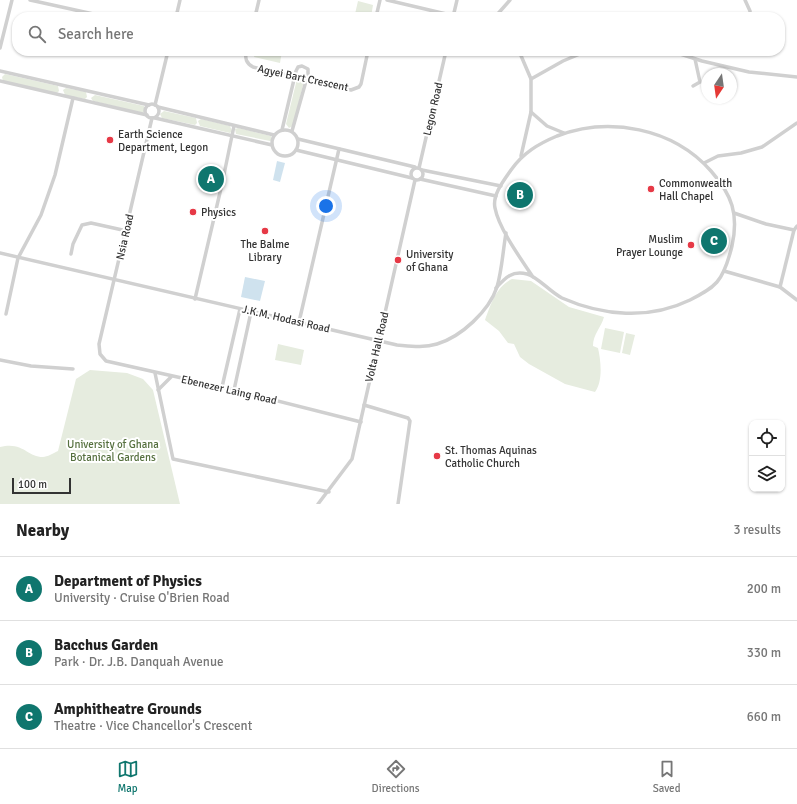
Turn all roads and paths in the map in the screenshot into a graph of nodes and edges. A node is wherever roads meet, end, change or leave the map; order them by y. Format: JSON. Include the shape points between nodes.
{"nodes":[{"id":1,"x":12,"y":0,"type":"edge"},
{"id":2,"x":30,"y":0,"type":"edge"},
{"id":3,"x":180,"y":0,"type":"edge"},
{"id":4,"x":259,"y":0,"type":"edge"},
{"id":5,"x":380,"y":0,"type":"edge"},
{"id":6,"x":387,"y":0,"type":"edge"},
{"id":7,"x":457,"y":0,"type":"edge"},
{"id":8,"x":510,"y":0,"type":"edge"},
{"id":9,"x":745,"y":0,"type":"edge"},
{"id":10,"x":84,"y":12,"type":"edge"},
{"id":11,"x":177,"y":12,"type":"edge"},
{"id":12,"x":256,"y":12,"type":"edge"},
{"id":13,"x":377,"y":12,"type":"edge"},
{"id":14,"x":437,"y":12,"type":"edge"},
{"id":15,"x":455,"y":12,"type":"edge"},
{"id":16,"x":499,"y":12,"type":"edge"},
{"id":17,"x":750,"y":12,"type":"edge"},
{"id":18,"x":0,"y":48,"type":"edge"},
{"id":19,"x":167,"y":56,"type":"edge"},
{"id":20,"x":246,"y":56,"type":"edge"},
{"id":21,"x":367,"y":56,"type":"edge"},
{"id":22,"x":445,"y":56,"type":"edge"},
{"id":23,"x":520,"y":56,"type":"edge"},
{"id":24,"x":575,"y":56,"type":"edge"},
{"id":25,"x":686,"y":56,"type":"edge"},
{"id":26,"x":695,"y":59,"type":"junction"},
{"id":27,"x":0,"y":71,"type":"edge"},
{"id":28,"x":296,"y":77,"type":"junction"},
{"id":29,"x":797,"y":77,"type":"edge"},
{"id":30,"x":306,"y":79,"type":"junction"},
{"id":31,"x":531,"y":79,"type":"junction"},
{"id":32,"x":0,"y":81,"type":"edge"},
{"id":33,"x":62,"y":85,"type":"junction"},
{"id":34,"x":693,"y":86,"type":"dead end"},
{"id":35,"x":89,"y":92,"type":"junction"},
{"id":36,"x":59,"y":95,"type":"junction"},
{"id":37,"x":73,"y":98,"type":"junction"},
{"id":38,"x":87,"y":102,"type":"junction"},
{"id":39,"x":149,"y":105,"type":"junction"},
{"id":40,"x":156,"y":106,"type":"junction"},
{"id":41,"x":531,"y":112,"type":"junction"},
{"id":42,"x":147,"y":115,"type":"junction"},
{"id":43,"x":153,"y":118,"type":"junction"},
{"id":44,"x":797,"y":124,"type":"edge"},
{"id":45,"x":234,"y":126,"type":"junction"},
{"id":46,"x":282,"y":130,"type":"junction"},
{"id":47,"x":292,"y":131,"type":"junction"},
{"id":48,"x":566,"y":133,"type":"junction"},
{"id":49,"x":232,"y":135,"type":"junction"},
{"id":50,"x":274,"y":135,"type":"junction"},
{"id":51,"x":298,"y":139,"type":"junction"},
{"id":52,"x":272,"y":145,"type":"junction"},
{"id":53,"x":339,"y":149,"type":"junction"},
{"id":54,"x":296,"y":150,"type":"junction"},
{"id":55,"x":521,"y":156,"type":"junction"},
{"id":56,"x":337,"y":160,"type":"junction"},
{"id":57,"x":704,"y":163,"type":"junction"},
{"id":58,"x":419,"y":168,"type":"junction"},
{"id":59,"x":414,"y":179,"type":"junction"},
{"id":60,"x":420,"y":179,"type":"junction"},
{"id":61,"x":501,"y":186,"type":"junction"},
{"id":62,"x":496,"y":196,"type":"junction"},
{"id":63,"x":734,"y":213,"type":"junction"},
{"id":64,"x":796,"y":228,"type":"edge"},
{"id":65,"x":127,"y":231,"type":"junction"},
{"id":66,"x":506,"y":233,"type":"junction"},
{"id":67,"x":0,"y":253,"type":"edge"},
{"id":68,"x":71,"y":254,"type":"dead end"},
{"id":69,"x":18,"y":258,"type":"junction"},
{"id":70,"x":724,"y":271,"type":"junction"},
{"id":71,"x":533,"y":277,"type":"junction"},
{"id":72,"x":115,"y":280,"type":"junction"},
{"id":73,"x":780,"y":287,"type":"junction"},
{"id":74,"x":496,"y":288,"type":"junction"},
{"id":75,"x":195,"y":299,"type":"junction"},
{"id":76,"x":797,"y":300,"type":"edge"},
{"id":77,"x":240,"y":309,"type":"junction"},
{"id":78,"x":251,"y":312,"type":"junction"},
{"id":79,"x":6,"y":314,"type":"dead end"},
{"id":80,"x":299,"y":322,"type":"junction"},
{"id":81,"x":379,"y":340,"type":"junction"},
{"id":82,"x":100,"y":354,"type":"joint"},
{"id":83,"x":0,"y":360,"type":"edge"},
{"id":84,"x":73,"y":369,"type":"dead end"},
{"id":85,"x":155,"y":373,"type":"junction"},
{"id":86,"x":171,"y":377,"type":"junction"},
{"id":87,"x":222,"y":387,"type":"junction"},
{"id":88,"x":158,"y":390,"type":"junction"},
{"id":89,"x":234,"y":390,"type":"junction"},
{"id":90,"x":364,"y":405,"type":"junction"},
{"id":91,"x":361,"y":422,"type":"junction"},
{"id":92,"x":329,"y":492,"type":"junction"},
{"id":93,"x":318,"y":504,"type":"edge"},
{"id":94,"x":398,"y":504,"type":"edge"}],
"edges":[{"from":1,"to":18,"type":"street"},
{"from":2,"to":10,"type":"street"},
{"from":3,"to":11,"type":"street"},
{"from":4,"to":12,"type":"street"},
{"from":5,"to":13,"type":"street"},
{"from":6,"to":14,"type":"street"},
{"from":7,"to":15,"type":"street"},
{"from":8,"to":16,"type":"street"},
{"from":9,"to":17,"type":"street"},
{"from":19,"to":40,"type":"street"},
{"from":20,"to":28,"type":"street","name":"Agyei Bart Crescent","via":[[248,64],[253,67]]},
{"from":21,"to":30,"type":"street","name":"Agyei Bart Crescent","via":[[361,84],[355,89]]},
{"from":22,"to":58,"type":"street","name":"Legon Road"},
{"from":23,"to":31,"type":"street"},
{"from":24,"to":31,"type":"street"},
{"from":25,"to":26,"type":"street"},
{"from":26,"to":29,"type":"street","via":[[748,72]]},
{"from":26,"to":34,"type":"street","via":[[700,82]]},
{"from":27,"to":33,"type":"street"},
{"from":28,"to":30,"type":"street","name":"Agyei Bart Crescent"},
{"from":28,"to":30,"type":"street","via":[[296,69],[302,66],[308,71]]},
{"from":28,"to":46,"type":"street"},
{"from":30,"to":47,"type":"street"},
{"from":31,"to":41,"type":"street"},
{"from":32,"to":36,"type":"street"},
{"from":33,"to":35,"type":"street"},
{"from":33,"to":36,"type":"street"},
{"from":35,"to":38,"type":"street"},
{"from":35,"to":39,"type":"street"},
{"from":36,"to":37,"type":"street"},
{"from":37,"to":38,"type":"street"},
{"from":37,"to":69,"type":"street","via":[[49,192],[39,220]]},
{"from":38,"to":42,"type":"street"},
{"from":39,"to":40,"type":"street"},
{"from":39,"to":42,"type":"street","via":[[146,109]]},
{"from":40,"to":43,"type":"street","via":[[159,114]]},
{"from":40,"to":45,"type":"street"},
{"from":41,"to":48,"type":"street","via":[[547,126]]},
{"from":41,"to":55,"type":"street"},
{"from":42,"to":43,"type":"street"},
{"from":43,"to":49,"type":"street"},
{"from":43,"to":65,"type":"street","name":"Nsia Road"},
{"from":44,"to":57,"type":"street","via":[[762,147],[718,156]]},
{"from":45,"to":49,"type":"street"},
{"from":45,"to":50,"type":"street"},
{"from":46,"to":47,"type":"street"},
{"from":46,"to":50,"type":"street"},
{"from":47,"to":51,"type":"street"},
{"from":48,"to":55,"type":"street"},
{"from":48,"to":57,"type":"street","via":[[591,127],[637,129],[677,144]]},
{"from":49,"to":52,"type":"street"},
{"from":49,"to":75,"type":"street"},
{"from":50,"to":52,"type":"street"},
{"from":51,"to":53,"type":"street"},
{"from":51,"to":54,"type":"street"},
{"from":52,"to":54,"type":"street","via":[[275,151],[283,156]]},
{"from":53,"to":56,"type":"street"},
{"from":53,"to":58,"type":"street"},
{"from":54,"to":56,"type":"street"},
{"from":55,"to":61,"type":"street"},
{"from":56,"to":59,"type":"street"},
{"from":56,"to":80,"type":"street"},
{"from":57,"to":63,"type":"street","via":[[720,182],[733,205]]},
{"from":58,"to":59,"type":"street","name":"Volta Hall Road","via":[[411,172]]},
{"from":58,"to":60,"type":"street","via":[[423,176]]},
{"from":58,"to":61,"type":"street"},
{"from":59,"to":60,"type":"street"},
{"from":59,"to":81,"type":"street","name":"Volta Hall Road"},
{"from":60,"to":62,"type":"street"},
{"from":61,"to":62,"type":"street"},
{"from":62,"to":66,"type":"street","via":[[495,208]]},
{"from":63,"to":64,"type":"street","via":[[766,224]]},
{"from":63,"to":70,"type":"street","via":[[736,230]]},
{"from":64,"to":73,"type":"street"},
{"from":65,"to":68,"type":"street","via":[[91,223],[82,225]]},
{"from":65,"to":72,"type":"street","name":"Nsia Road"},
{"from":66,"to":71,"type":"street"},
{"from":66,"to":74,"type":"street","name":"J.K.M. Hodasi Road"},
{"from":67,"to":69,"type":"street","name":"J.K.M. Hodasi Road"},
{"from":69,"to":72,"type":"street","name":"J.K.M. Hodasi Road"},
{"from":69,"to":79,"type":"street"},
{"from":70,"to":71,"type":"street","via":[[718,282],[687,302],[669,310],[630,314],[596,310],[580,305],[560,297]]},
{"from":70,"to":73,"type":"street"},
{"from":71,"to":74,"type":"street","via":[[528,274],[512,274],[506,276]]},
{"from":72,"to":75,"type":"street","name":"J.K.M. Hodasi Road"},
{"from":72,"to":82,"type":"street","name":"Nsia Road","via":[[99,344]]},
{"from":73,"to":76,"type":"street"},
{"from":74,"to":81,"type":"street","name":"J.K.M. Hodasi Road","via":[[489,303],[477,317],[447,341],[422,346],[397,345]]},
{"from":75,"to":77,"type":"street","name":"J.K.M. Hodasi Road"},
{"from":77,"to":78,"type":"street","name":"J.K.M. Hodasi Road"},
{"from":77,"to":87,"type":"street"},
{"from":78,"to":80,"type":"street","name":"J.K.M. Hodasi Road"},
{"from":78,"to":89,"type":"street"},
{"from":80,"to":81,"type":"street","name":"J.K.M. Hodasi Road"},
{"from":81,"to":90,"type":"street","name":"Volta Hall Road"},
{"from":82,"to":85,"type":"street","name":"Ebenezer Laing Road","via":[[106,361]]},
{"from":83,"to":84,"type":"street","via":[[31,366]]},
{"from":85,"to":86,"type":"street","name":"Ebenezer Laing Road"},
{"from":85,"to":88,"type":"street"},
{"from":86,"to":87,"type":"street","name":"Ebenezer Laing Road"},
{"from":86,"to":88,"type":"street"},
{"from":87,"to":89,"type":"street","name":"Ebenezer Laing Road"},
{"from":88,"to":92,"type":"street","via":[[173,459]]},
{"from":89,"to":91,"type":"street","name":"Ebenezer Laing Road"},
{"from":90,"to":91,"type":"street","name":"Volta Hall Road"},
{"from":90,"to":94,"type":"street","via":[[408,418],[410,421]]},
{"from":91,"to":92,"type":"street","name":"Volta Hall Road","via":[[352,460]]},
{"from":92,"to":93,"type":"street","name":"Volta Hall Road"}]}
